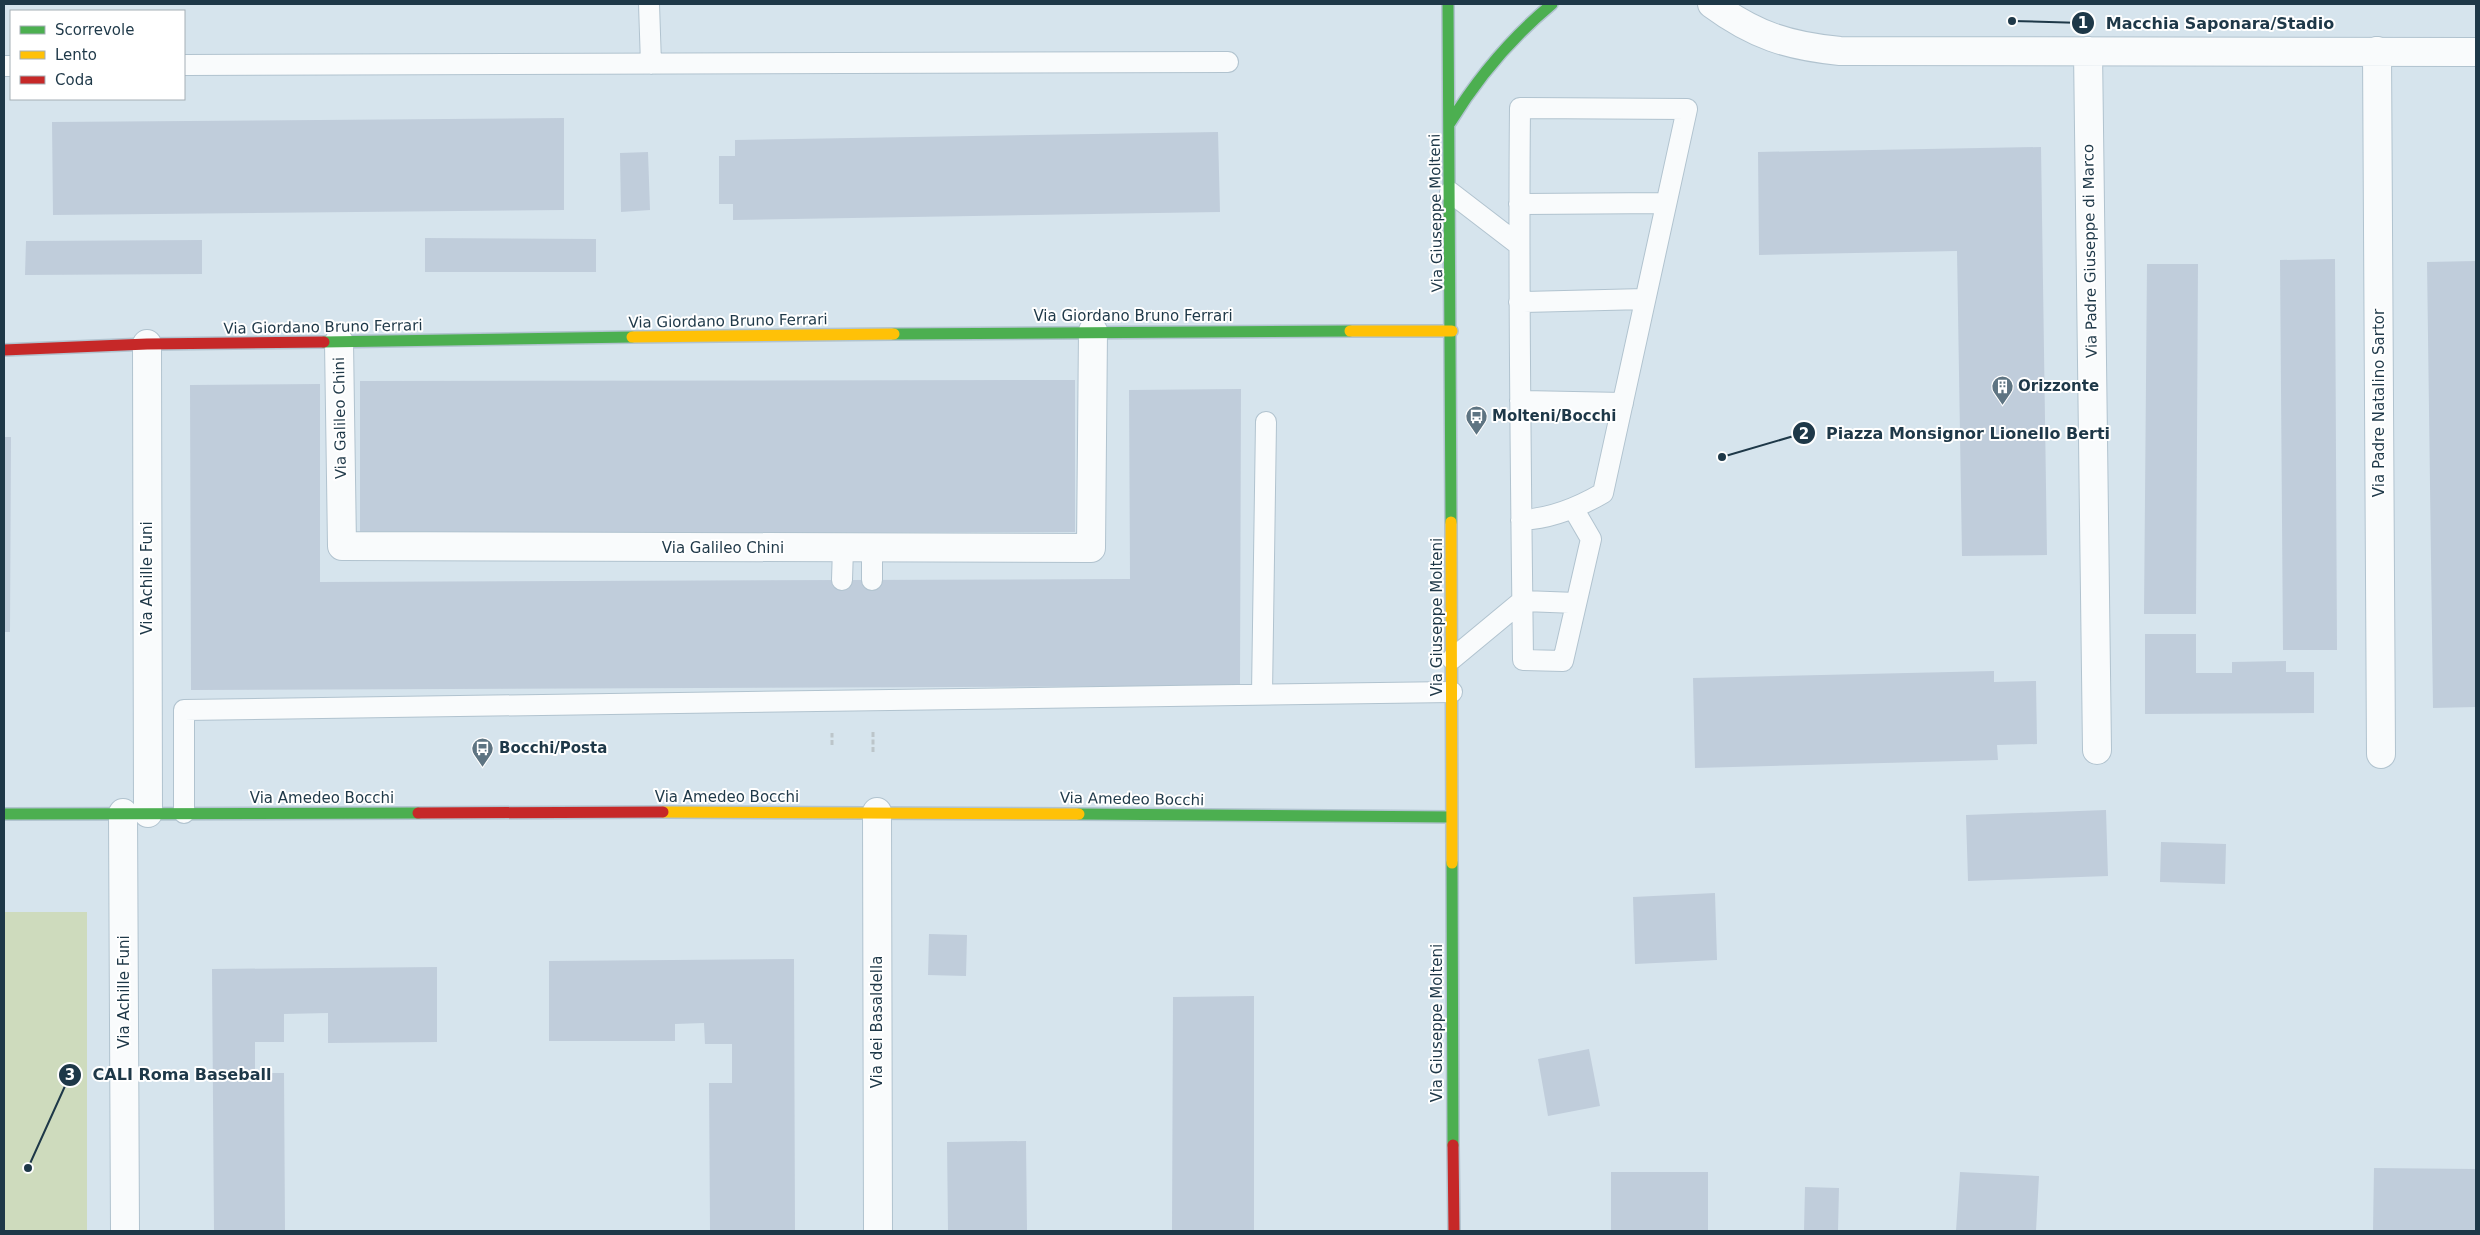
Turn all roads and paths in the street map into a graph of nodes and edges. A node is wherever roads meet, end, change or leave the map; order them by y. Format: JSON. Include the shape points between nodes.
{"nodes":[{"id":1,"x":649,"y":4,"type":"edge"},
{"id":2,"x":1448,"y":4,"type":"edge"},
{"id":3,"x":1552,"y":4,"type":"edge"},
{"id":4,"x":1712,"y":4,"type":"edge"},
{"id":5,"x":2088,"y":51,"type":"junction"},
{"id":6,"x":2377,"y":52,"type":"junction"},
{"id":7,"x":2476,"y":52,"type":"edge"},
{"id":8,"x":1228,"y":62,"type":"dead end"},
{"id":9,"x":651,"y":64,"type":"junction"},
{"id":10,"x":185,"y":65,"type":"edge"},
{"id":11,"x":1450,"y":123,"type":"junction"},
{"id":12,"x":1450,"y":192,"type":"junction"},
{"id":13,"x":1666,"y":203,"type":"junction"},
{"id":14,"x":1519,"y":204,"type":"junction"},
{"id":15,"x":1519,"y":245,"type":"junction"},
{"id":16,"x":1646,"y":299,"type":"junction"},
{"id":17,"x":1519,"y":302,"type":"junction"},
{"id":18,"x":1093,"y":331,"type":"junction"},
{"id":19,"x":1452,"y":331,"type":"junction"},
{"id":20,"x":339,"y":342,"type":"junction"},
{"id":21,"x":147,"y":344,"type":"junction"},
{"id":22,"x":4,"y":350,"type":"edge"},
{"id":23,"x":1520,"y":401,"type":"junction"},
{"id":24,"x":1623,"y":404,"type":"junction"},
{"id":25,"x":1266,"y":422,"type":"dead end"},
{"id":26,"x":1573,"y":508,"type":"junction"},
{"id":27,"x":1521,"y":520,"type":"junction"},
{"id":28,"x":843,"y":548,"type":"junction"},
{"id":29,"x":872,"y":548,"type":"junction"},
{"id":30,"x":842,"y":580,"type":"dead end"},
{"id":31,"x":872,"y":580,"type":"dead end"},
{"id":32,"x":1522,"y":601,"type":"junction"},
{"id":33,"x":1576,"y":603,"type":"junction"},
{"id":34,"x":1452,"y":659,"type":"junction"},
{"id":35,"x":1452,"y":692,"type":"junction"},
{"id":36,"x":1262,"y":694,"type":"junction"},
{"id":37,"x":873,"y":743,"type":"dead end"},
{"id":38,"x":2097,"y":750,"type":"dead end"},
{"id":39,"x":874,"y":752,"type":"dead end"},
{"id":40,"x":2381,"y":754,"type":"dead end"},
{"id":41,"x":877,"y":812,"type":"junction"},
{"id":42,"x":135,"y":813,"type":"junction"},
{"id":43,"x":184,"y":813,"type":"junction"},
{"id":44,"x":4,"y":814,"type":"edge"},
{"id":45,"x":1451,"y":817,"type":"junction"},
{"id":46,"x":125,"y":1231,"type":"edge"},
{"id":47,"x":878,"y":1231,"type":"edge"},
{"id":48,"x":1454,"y":1231,"type":"edge"}],
"edges":[{"from":1,"to":9,"type":"lane"},
{"from":2,"to":11,"type":"street","name":"Via Giuseppe Molteni"},
{"from":3,"to":11,"type":"street","via":[[1522,28],[1495,57]]},
{"from":4,"to":5,"type":"street","via":[[1758,33],[1814,48],[1840,51]]},
{"from":5,"to":6,"type":"street"},
{"from":5,"to":38,"type":"street","name":"Via Padre Giuseppe di Marco"},
{"from":6,"to":7,"type":"street"},
{"from":6,"to":40,"type":"street","name":"Via Padre Natalino Sartor"},
{"from":8,"to":9,"type":"lane"},
{"from":9,"to":10,"type":"lane"},
{"from":11,"to":12,"type":"street","name":"Via Giuseppe Molteni"},
{"from":12,"to":15,"type":"lane"},
{"from":12,"to":19,"type":"street","name":"Via Giuseppe Molteni"},
{"from":13,"to":14,"type":"lane"},
{"from":13,"to":14,"type":"lane","via":[[1687,109],[1520,108]]},
{"from":13,"to":16,"type":"lane"},
{"from":14,"to":15,"type":"lane"},
{"from":15,"to":17,"type":"lane"},
{"from":16,"to":17,"type":"lane"},
{"from":16,"to":24,"type":"lane"},
{"from":17,"to":23,"type":"lane"},
{"from":18,"to":19,"type":"street","name":"Via Giordano Bruno Ferrari"},
{"from":18,"to":20,"type":"street","name":"Via Giordano Bruno Ferrari"},
{"from":18,"to":29,"type":"street","name":"Via Galileo Chini","via":[[1091,548]]},
{"from":19,"to":34,"type":"street","name":"Via Giuseppe Molteni"},
{"from":20,"to":21,"type":"street","name":"Via Giordano Bruno Ferrari"},
{"from":20,"to":28,"type":"street","name":"Via Galileo Chini","via":[[342,546]]},
{"from":21,"to":22,"type":"street","name":"Via Giordano Bruno Ferrari"},
{"from":21,"to":42,"type":"street","name":"Via Achille Funi"},
{"from":23,"to":24,"type":"lane"},
{"from":23,"to":27,"type":"lane"},
{"from":24,"to":26,"type":"lane","via":[[1603,493]]},
{"from":25,"to":36,"type":"lane"},
{"from":26,"to":27,"type":"lane"},
{"from":26,"to":33,"type":"lane","via":[[1591,540]]},
{"from":27,"to":32,"type":"lane"},
{"from":28,"to":29,"type":"street","name":"Via Galileo Chini"},
{"from":28,"to":30,"type":"lane"},
{"from":29,"to":31,"type":"lane"},
{"from":32,"to":33,"type":"lane"},
{"from":32,"to":33,"type":"lane","via":[[1522,660],[1563,661]]},
{"from":32,"to":34,"type":"lane"},
{"from":34,"to":35,"type":"street","name":"Via Giuseppe Molteni"},
{"from":35,"to":36,"type":"lane"},
{"from":35,"to":45,"type":"street","name":"Via Giuseppe Molteni"},
{"from":36,"to":43,"type":"lane","via":[[841,694],[184,710]]},
{"from":37,"to":39,"type":"path"},
{"from":41,"to":43,"type":"street","name":"Via Amedeo Bocchi"},
{"from":41,"to":45,"type":"street","name":"Via Amedeo Bocchi"},
{"from":41,"to":47,"type":"street","name":"Via dei Basaldella"},
{"from":42,"to":43,"type":"street","name":"Via Amedeo Bocchi"},
{"from":42,"to":44,"type":"street","name":"Via Amedeo Bocchi"},
{"from":42,"to":46,"type":"street","name":"Via Achille Funi"},
{"from":45,"to":48,"type":"street","name":"Via Giuseppe Molteni"}]}
